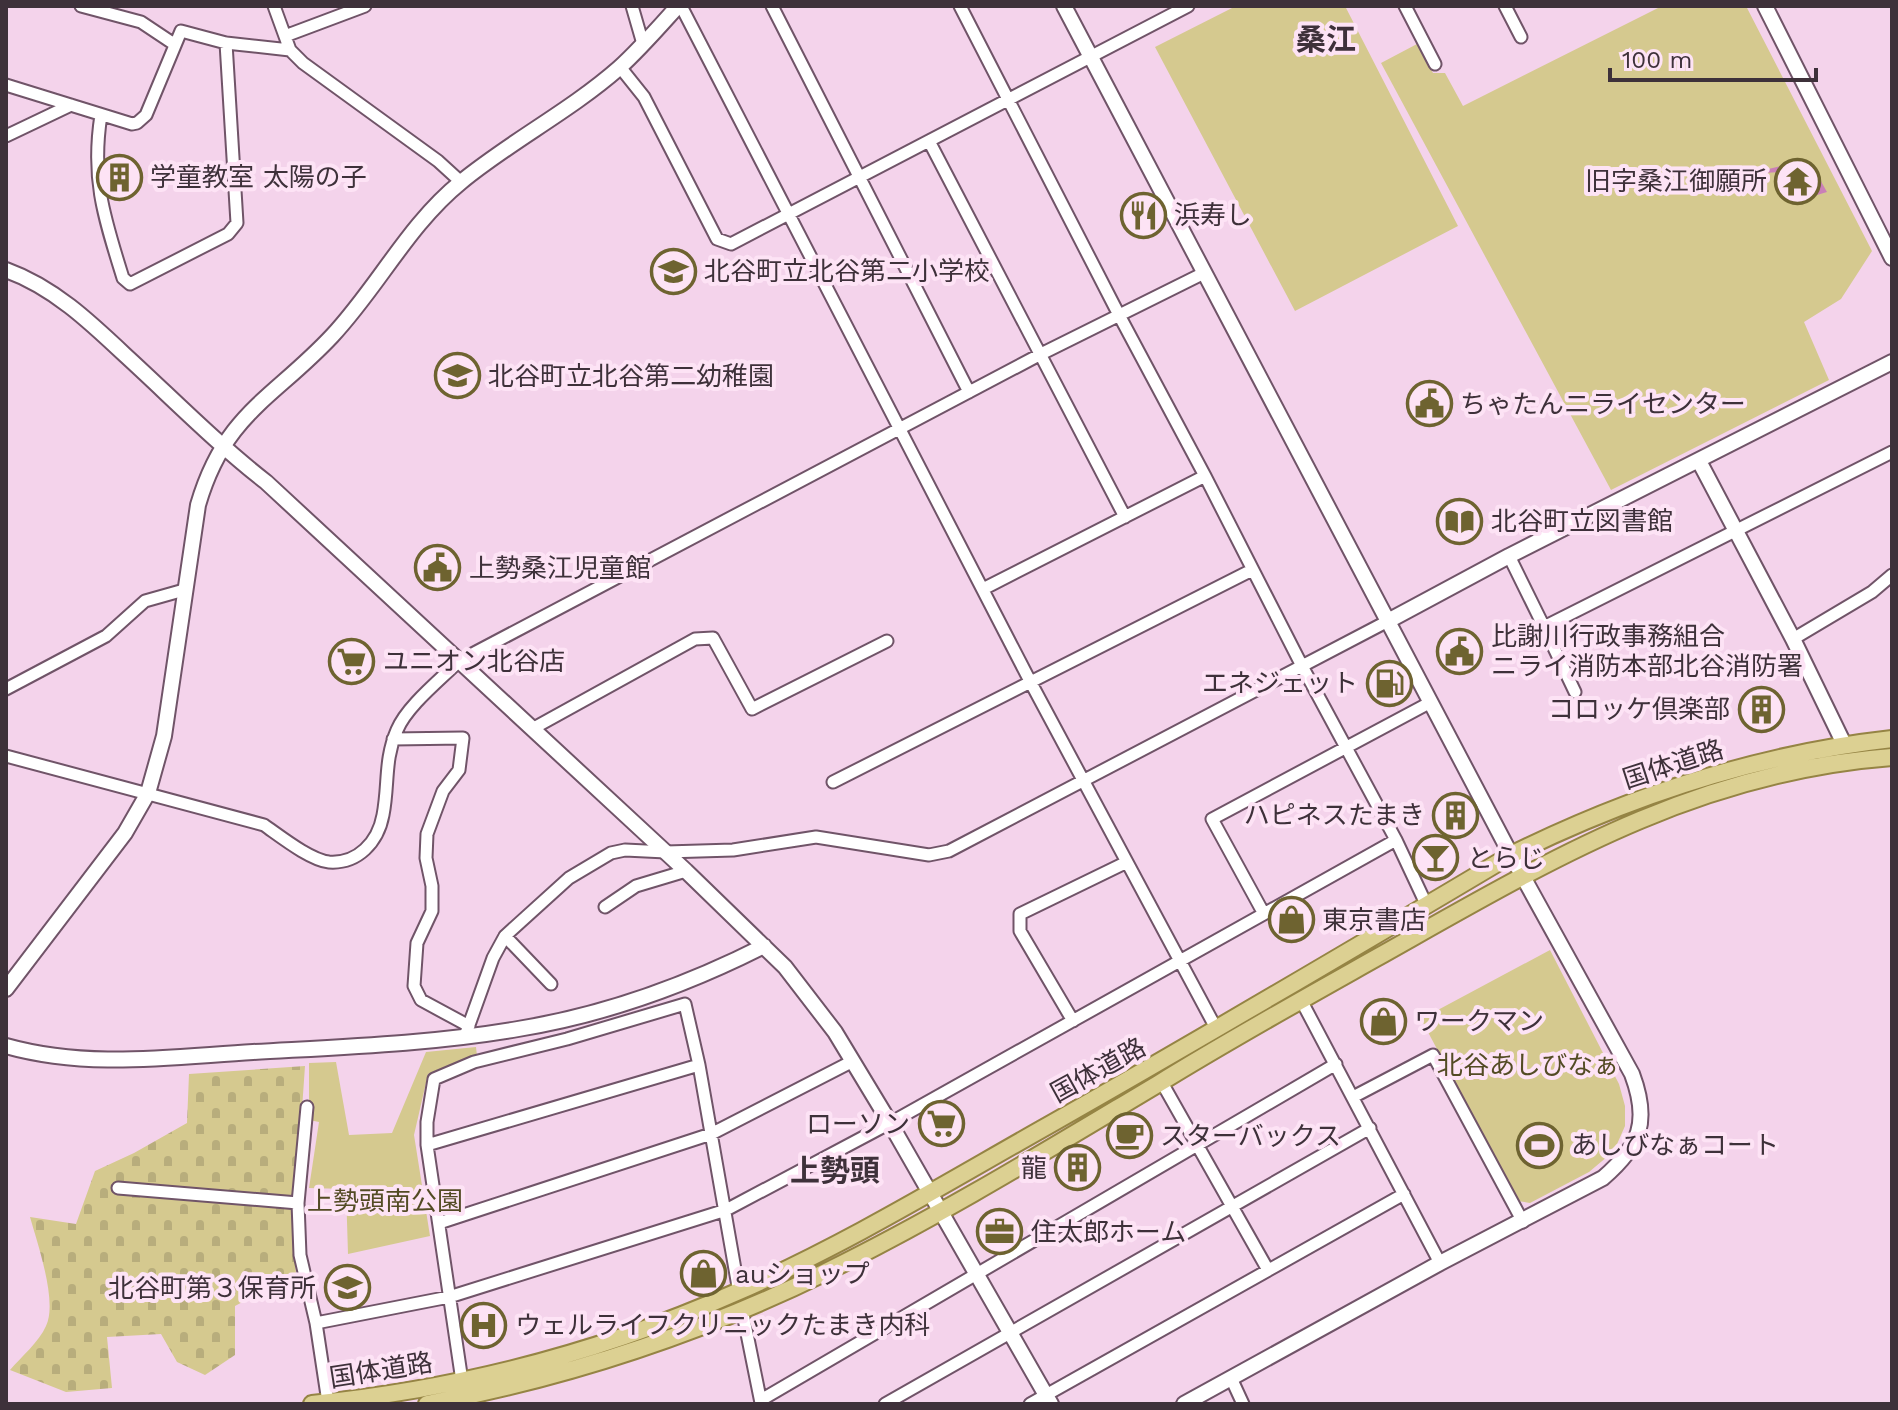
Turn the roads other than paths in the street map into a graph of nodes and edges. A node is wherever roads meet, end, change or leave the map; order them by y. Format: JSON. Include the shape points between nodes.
{"nodes":[{"id":1,"x":81,"y":6,"type":"edge"},
{"id":2,"x":274,"y":6,"type":"edge"},
{"id":3,"x":365,"y":6,"type":"edge"},
{"id":4,"x":632,"y":6,"type":"edge"},
{"id":5,"x":679,"y":6,"type":"edge"},
{"id":6,"x":772,"y":6,"type":"edge"},
{"id":7,"x":960,"y":6,"type":"edge"},
{"id":8,"x":1064,"y":6,"type":"edge"},
{"id":9,"x":1159,"y":6,"type":"edge"},
{"id":10,"x":1188,"y":6,"type":"edge"},
{"id":11,"x":1405,"y":6,"type":"edge"},
{"id":12,"x":1505,"y":6,"type":"edge"},
{"id":13,"x":1765,"y":6,"type":"edge"},
{"id":14,"x":130,"y":11,"type":"edge"},
{"id":15,"x":1165,"y":18,"type":"junction"},
{"id":16,"x":285,"y":36,"type":"junction"},
{"id":17,"x":1521,"y":37,"type":"dead end"},
{"id":18,"x":226,"y":43,"type":"junction"},
{"id":19,"x":174,"y":44,"type":"junction"},
{"id":20,"x":643,"y":44,"type":"junction"},
{"id":21,"x":290,"y":50,"type":"junction"},
{"id":22,"x":1092,"y":58,"type":"junction"},
{"id":23,"x":1435,"y":64,"type":"dead end"},
{"id":24,"x":620,"y":67,"type":"junction"},
{"id":25,"x":6,"y":85,"type":"edge"},
{"id":26,"x":1008,"y":100,"type":"junction"},
{"id":27,"x":71,"y":105,"type":"junction"},
{"id":28,"x":101,"y":115,"type":"junction"},
{"id":29,"x":6,"y":136,"type":"edge"},
{"id":30,"x":929,"y":141,"type":"junction"},
{"id":31,"x":860,"y":177,"type":"junction"},
{"id":32,"x":461,"y":182,"type":"junction"},
{"id":33,"x":789,"y":215,"type":"junction"},
{"id":34,"x":1892,"y":258,"type":"edge"},
{"id":35,"x":6,"y":270,"type":"edge"},
{"id":36,"x":1204,"y":273,"type":"junction"},
{"id":37,"x":1119,"y":315,"type":"junction"},
{"id":38,"x":1041,"y":354,"type":"junction"},
{"id":39,"x":1892,"y":362,"type":"edge"},
{"id":40,"x":969,"y":392,"type":"junction"},
{"id":41,"x":900,"y":429,"type":"junction"},
{"id":42,"x":221,"y":447,"type":"junction"},
{"id":43,"x":1892,"y":452,"type":"edge"},
{"id":44,"x":1699,"y":461,"type":"junction"},
{"id":45,"x":1205,"y":476,"type":"junction"},
{"id":46,"x":1125,"y":517,"type":"junction"},
{"id":47,"x":1737,"y":531,"type":"junction"},
{"id":48,"x":1509,"y":556,"type":"junction"},
{"id":49,"x":1252,"y":570,"type":"junction"},
{"id":50,"x":1892,"y":575,"type":"edge"},
{"id":51,"x":983,"y":589,"type":"junction"},
{"id":52,"x":184,"y":590,"type":"junction"},
{"id":53,"x":1388,"y":621,"type":"junction"},
{"id":54,"x":1544,"y":627,"type":"junction"},
{"id":55,"x":1793,"y":639,"type":"junction"},
{"id":56,"x":887,"y":641,"type":"dead end"},
{"id":57,"x":459,"y":661,"type":"junction"},
{"id":58,"x":1302,"y":666,"type":"junction"},
{"id":59,"x":1031,"y":683,"type":"junction"},
{"id":60,"x":6,"y":689,"type":"edge"},
{"id":61,"x":1575,"y":692,"type":"dead end"},
{"id":62,"x":1431,"y":702,"type":"junction"},
{"id":63,"x":532,"y":729,"type":"junction"},
{"id":64,"x":393,"y":739,"type":"junction"},
{"id":65,"x":1892,"y":739,"type":"edge"},
{"id":66,"x":1844,"y":744,"type":"junction"},
{"id":67,"x":1346,"y":748,"type":"junction"},
{"id":68,"x":6,"y":756,"type":"edge"},
{"id":69,"x":1892,"y":757,"type":"edge"},
{"id":70,"x":1083,"y":780,"type":"junction"},
{"id":71,"x":833,"y":782,"type":"dead end"},
{"id":72,"x":148,"y":793,"type":"junction"},
{"id":73,"x":1396,"y":840,"type":"junction"},
{"id":74,"x":666,"y":852,"type":"junction"},
{"id":75,"x":1511,"y":855,"type":"junction"},
{"id":76,"x":1127,"y":862,"type":"junction"},
{"id":77,"x":686,"y":871,"type":"junction"},
{"id":78,"x":1523,"y":876,"type":"junction"},
{"id":79,"x":1427,"y":906,"type":"junction"},
{"id":80,"x":605,"y":907,"type":"dead end"},
{"id":81,"x":1264,"y":914,"type":"junction"},
{"id":82,"x":505,"y":936,"type":"junction"},
{"id":83,"x":764,"y":946,"type":"junction"},
{"id":84,"x":1179,"y":961,"type":"junction"},
{"id":85,"x":551,"y":984,"type":"dead end"},
{"id":86,"x":6,"y":989,"type":"edge"},
{"id":87,"x":1301,"y":1000,"type":"junction"},
{"id":88,"x":1073,"y":1021,"type":"junction"},
{"id":89,"x":1217,"y":1030,"type":"junction"},
{"id":90,"x":467,"y":1031,"type":"junction"},
{"id":91,"x":6,"y":1046,"type":"edge"},
{"id":92,"x":853,"y":1061,"type":"junction"},
{"id":93,"x":1336,"y":1064,"type":"junction"},
{"id":94,"x":699,"y":1065,"type":"junction"},
{"id":95,"x":1161,"y":1081,"type":"junction"},
{"id":96,"x":1353,"y":1097,"type":"junction"},
{"id":97,"x":307,"y":1107,"type":"dead end"},
{"id":98,"x":890,"y":1123,"type":"junction"},
{"id":99,"x":1370,"y":1128,"type":"junction"},
{"id":100,"x":711,"y":1134,"type":"junction"},
{"id":101,"x":427,"y":1145,"type":"junction"},
{"id":102,"x":1196,"y":1145,"type":"junction"},
{"id":103,"x":118,"y":1188,"type":"dead end"},
{"id":104,"x":929,"y":1193,"type":"junction"},
{"id":105,"x":1404,"y":1194,"type":"junction"},
{"id":106,"x":298,"y":1203,"type":"junction"},
{"id":107,"x":1232,"y":1206,"type":"junction"},
{"id":108,"x":726,"y":1210,"type":"junction"},
{"id":109,"x":939,"y":1212,"type":"junction"},
{"id":110,"x":1523,"y":1222,"type":"junction"},
{"id":111,"x":439,"y":1223,"type":"junction"},
{"id":112,"x":1440,"y":1263,"type":"junction"},
{"id":113,"x":1268,"y":1270,"type":"junction"},
{"id":114,"x":976,"y":1273,"type":"junction"},
{"id":115,"x":739,"y":1292,"type":"junction"},
{"id":116,"x":449,"y":1297,"type":"junction"},
{"id":117,"x":742,"y":1309,"type":"junction"},
{"id":118,"x":316,"y":1323,"type":"junction"},
{"id":119,"x":1010,"y":1333,"type":"junction"},
{"id":120,"x":1231,"y":1378,"type":"junction"},
{"id":121,"x":462,"y":1394,"type":"edge"},
{"id":122,"x":1048,"y":1400,"type":"edge"},
{"id":123,"x":761,"y":1402,"type":"edge"},
{"id":124,"x":320,"y":1403,"type":"edge"},
{"id":125,"x":427,"y":1404,"type":"edge"},
{"id":126,"x":885,"y":1404,"type":"edge"},
{"id":127,"x":1030,"y":1404,"type":"edge"},
{"id":128,"x":1184,"y":1404,"type":"edge"},
{"id":129,"x":1243,"y":1404,"type":"edge"}],
"edges":[{"from":1,"to":14,"type":"street","via":[[105,14]]},
{"from":2,"to":16,"type":"street"},
{"from":3,"to":16,"type":"street"},
{"from":4,"to":20,"type":"street"},
{"from":5,"to":20,"type":"street"},
{"from":5,"to":33,"type":"street"},
{"from":6,"to":31,"type":"street"},
{"from":7,"to":26,"type":"street"},
{"from":8,"to":22,"type":"street"},
{"from":9,"to":15,"type":"street"},
{"from":10,"to":15,"type":"street"},
{"from":11,"to":23,"type":"street"},
{"from":12,"to":17,"type":"street"},
{"from":13,"to":34,"type":"street"},
{"from":14,"to":19,"type":"street"},
{"from":15,"to":22,"type":"street"},
{"from":16,"to":21,"type":"street"},
{"from":18,"to":19,"type":"street","via":[[181,31]]},
{"from":18,"to":21,"type":"street"},
{"from":18,"to":28,"type":"street","via":[[237,223],[228,234],[130,284],[123,278],[97,181]]},
{"from":19,"to":28,"type":"street","via":[[142,120],[132,124]]},
{"from":20,"to":24,"type":"street"},
{"from":21,"to":32,"type":"street"},
{"from":22,"to":26,"type":"street"},
{"from":22,"to":36,"type":"street"},
{"from":24,"to":32,"type":"street"},
{"from":24,"to":33,"type":"street","via":[[644,97],[717,239],[731,244]]},
{"from":25,"to":27,"type":"street"},
{"from":26,"to":30,"type":"street"},
{"from":26,"to":37,"type":"street"},
{"from":27,"to":28,"type":"street"},
{"from":27,"to":29,"type":"street"},
{"from":30,"to":31,"type":"street"},
{"from":30,"to":38,"type":"street"},
{"from":31,"to":33,"type":"street"},
{"from":31,"to":40,"type":"street"},
{"from":32,"to":42,"type":"street","via":[[415,229],[333,334],[243,417]]},
{"from":33,"to":41,"type":"street"},
{"from":35,"to":42,"type":"street","via":[[36,283],[80,314]]},
{"from":36,"to":37,"type":"street"},
{"from":36,"to":53,"type":"street"},
{"from":37,"to":38,"type":"street"},
{"from":37,"to":45,"type":"street"},
{"from":38,"to":40,"type":"street"},
{"from":38,"to":46,"type":"street"},
{"from":39,"to":44,"type":"street"},
{"from":40,"to":41,"type":"street"},
{"from":41,"to":51,"type":"street"},
{"from":41,"to":57,"type":"street"},
{"from":42,"to":52,"type":"street","via":[[198,505]]},
{"from":42,"to":57,"type":"street","via":[[266,482]]},
{"from":43,"to":47,"type":"street"},
{"from":44,"to":47,"type":"street"},
{"from":44,"to":48,"type":"street"},
{"from":45,"to":46,"type":"street"},
{"from":45,"to":49,"type":"street"},
{"from":46,"to":51,"type":"street"},
{"from":47,"to":54,"type":"street"},
{"from":47,"to":55,"type":"street"},
{"from":48,"to":53,"type":"street"},
{"from":48,"to":54,"type":"street"},
{"from":49,"to":58,"type":"street"},
{"from":49,"to":59,"type":"street"},
{"from":50,"to":55,"type":"street"},
{"from":51,"to":59,"type":"street"},
{"from":52,"to":60,"type":"street","via":[[145,601],[106,636]]},
{"from":52,"to":72,"type":"street","via":[[164,736]]},
{"from":53,"to":58,"type":"street"},
{"from":53,"to":62,"type":"street"},
{"from":54,"to":61,"type":"street"},
{"from":55,"to":66,"type":"street"},
{"from":56,"to":63,"type":"street","via":[[752,709],[713,638],[695,639]]},
{"from":57,"to":63,"type":"street"},
{"from":57,"to":64,"type":"street","via":[[399,725]]},
{"from":58,"to":67,"type":"street"},
{"from":58,"to":70,"type":"street"},
{"from":59,"to":70,"type":"street"},
{"from":59,"to":71,"type":"street"},
{"from":62,"to":67,"type":"street"},
{"from":62,"to":75,"type":"street"},
{"from":63,"to":74,"type":"street"},
{"from":64,"to":72,"type":"street","via":[[387,754],[384,814],[375,840],[356,858],[327,862],[264,825]]},
{"from":64,"to":90,"type":"street","via":[[463,738],[459,770],[443,791],[427,834],[432,911],[417,943],[414,986],[421,1000]]},
{"from":65,"to":66,"type":"main road","name":"国体道路"},
{"from":66,"to":75,"type":"main road","name":"国体道路","via":[[1693,781]]},
{"from":67,"to":73,"type":"street"},
{"from":67,"to":81,"type":"street","via":[[1212,819]]},
{"from":68,"to":72,"type":"street"},
{"from":69,"to":78,"type":"main road","name":"国体道路","via":[[1777,774],[1695,797]]},
{"from":70,"to":74,"type":"street","via":[[949,851],[929,855],[816,837],[733,850]]},
{"from":70,"to":76,"type":"street"},
{"from":72,"to":86,"type":"street","via":[[125,833]]},
{"from":73,"to":79,"type":"street"},
{"from":73,"to":81,"type":"street"},
{"from":74,"to":77,"type":"street"},
{"from":74,"to":82,"type":"street","via":[[611,853],[569,878]]},
{"from":75,"to":78,"type":"street"},
{"from":75,"to":79,"type":"main road","name":"国体道路"},
{"from":76,"to":84,"type":"street"},
{"from":76,"to":88,"type":"street","via":[[1020,914],[1020,931]]},
{"from":77,"to":80,"type":"street","via":[[636,886]]},
{"from":77,"to":83,"type":"street"},
{"from":78,"to":87,"type":"main road","name":"国体道路"},
{"from":78,"to":110,"type":"street","via":[[1632,1074],[1642,1116],[1625,1159],[1603,1178]]},
{"from":79,"to":89,"type":"main road","name":"国体道路"},
{"from":81,"to":84,"type":"street"},
{"from":82,"to":85,"type":"street"},
{"from":82,"to":90,"type":"street"},
{"from":83,"to":90,"type":"street","via":[[720,968],[574,1018]]},
{"from":83,"to":92,"type":"street","via":[[818,1008]]},
{"from":84,"to":88,"type":"street"},
{"from":84,"to":89,"type":"street"},
{"from":87,"to":93,"type":"street"},
{"from":87,"to":95,"type":"main road","name":"国体道路"},
{"from":88,"to":98,"type":"street"},
{"from":89,"to":104,"type":"main road","name":"国体道路"},
{"from":90,"to":91,"type":"street","via":[[312,1049],[125,1060],[54,1058]]},
{"from":92,"to":98,"type":"street"},
{"from":92,"to":100,"type":"street"},
{"from":93,"to":96,"type":"street"},
{"from":93,"to":102,"type":"street"},
{"from":94,"to":100,"type":"street"},
{"from":94,"to":101,"type":"street"},
{"from":94,"to":101,"type":"street","via":[[685,1004],[474,1062],[434,1079]]},
{"from":95,"to":102,"type":"street"},
{"from":95,"to":109,"type":"main road","name":"国体道路"},
{"from":96,"to":99,"type":"street"},
{"from":96,"to":110,"type":"street","via":[[1433,1055]]},
{"from":97,"to":106,"type":"street"},
{"from":98,"to":104,"type":"street"},
{"from":98,"to":108,"type":"street"},
{"from":99,"to":105,"type":"street"},
{"from":99,"to":107,"type":"street"},
{"from":100,"to":108,"type":"street"},
{"from":100,"to":111,"type":"street"},
{"from":101,"to":111,"type":"street"},
{"from":102,"to":107,"type":"street"},
{"from":102,"to":114,"type":"street"},
{"from":103,"to":106,"type":"street"},
{"from":104,"to":109,"type":"street"},
{"from":104,"to":115,"type":"main road","name":"国体道路"},
{"from":105,"to":112,"type":"street"},
{"from":105,"to":113,"type":"street"},
{"from":106,"to":118,"type":"street","via":[[300,1255]]},
{"from":107,"to":113,"type":"street"},
{"from":107,"to":119,"type":"street"},
{"from":108,"to":115,"type":"street"},
{"from":108,"to":116,"type":"street"},
{"from":109,"to":114,"type":"street"},
{"from":109,"to":117,"type":"main road","name":"国体道路"},
{"from":110,"to":112,"type":"street"},
{"from":111,"to":116,"type":"street"},
{"from":112,"to":120,"type":"street"},
{"from":113,"to":122,"type":"street"},
{"from":114,"to":119,"type":"street"},
{"from":114,"to":123,"type":"street"},
{"from":115,"to":121,"type":"main road","name":"国体道路"},
{"from":116,"to":118,"type":"street"},
{"from":116,"to":121,"type":"street"},
{"from":117,"to":121,"type":"main road","name":"国体道路","via":[[596,1363],[533,1382]]},
{"from":117,"to":123,"type":"street"},
{"from":118,"to":124,"type":"street"},
{"from":119,"to":122,"type":"street"},
{"from":119,"to":126,"type":"street"},
{"from":120,"to":128,"type":"street"},
{"from":120,"to":129,"type":"street"},
{"from":121,"to":124,"type":"main road","name":"国体道路","via":[[398,1393]]},
{"from":121,"to":125,"type":"main road","name":"国体道路"},
{"from":122,"to":127,"type":"street"}]}
